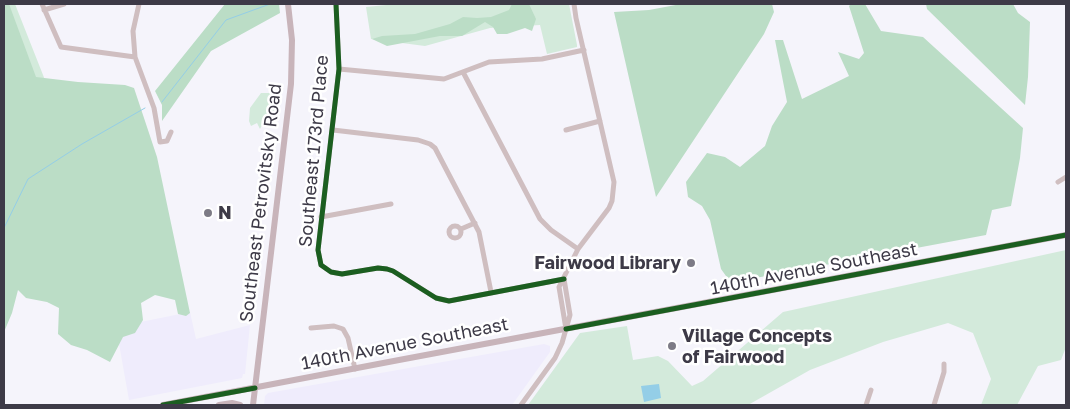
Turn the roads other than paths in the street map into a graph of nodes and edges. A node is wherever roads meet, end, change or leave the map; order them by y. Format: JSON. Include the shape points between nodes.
{"nodes":[{"id":1,"x":42,"y":4,"type":"edge"},
{"id":2,"x":64,"y":4,"type":"edge"},
{"id":3,"x":139,"y":4,"type":"edge"},
{"id":4,"x":288,"y":4,"type":"edge"},
{"id":5,"x":336,"y":4,"type":"edge"},
{"id":6,"x":574,"y":4,"type":"edge"},
{"id":7,"x":44,"y":10,"type":"junction"},
{"id":8,"x":584,"y":50,"type":"junction"},
{"id":9,"x":135,"y":57,"type":"junction"},
{"id":10,"x":339,"y":69,"type":"junction"},
{"id":11,"x":463,"y":72,"type":"junction"},
{"id":12,"x":600,"y":121,"type":"junction"},
{"id":13,"x":333,"y":130,"type":"junction"},
{"id":14,"x":566,"y":130,"type":"dead end"},
{"id":15,"x":171,"y":132,"type":"dead end"},
{"id":16,"x":1066,"y":177,"type":"edge"},
{"id":17,"x":1058,"y":182,"type":"dead end"},
{"id":18,"x":392,"y":204,"type":"dead end"},
{"id":19,"x":322,"y":217,"type":"junction"},
{"id":20,"x":475,"y":223,"type":"junction"},
{"id":21,"x":461,"y":229,"type":"dead end"},
{"id":22,"x":1066,"y":236,"type":"edge"},
{"id":23,"x":578,"y":249,"type":"junction"},
{"id":24,"x":564,"y":279,"type":"junction"},
{"id":25,"x":491,"y":292,"type":"junction"},
{"id":26,"x":311,"y":328,"type":"dead end"},
{"id":27,"x":566,"y":329,"type":"junction"},
{"id":28,"x":944,"y":364,"type":"dead end"},
{"id":29,"x":355,"y":368,"type":"junction"},
{"id":30,"x":255,"y":388,"type":"junction"},
{"id":31,"x":871,"y":390,"type":"dead end"},
{"id":32,"x":163,"y":405,"type":"edge"},
{"id":33,"x":219,"y":405,"type":"edge"},
{"id":34,"x":240,"y":405,"type":"edge"},
{"id":35,"x":253,"y":405,"type":"edge"},
{"id":36,"x":521,"y":405,"type":"edge"},
{"id":37,"x":866,"y":405,"type":"edge"},
{"id":38,"x":934,"y":405,"type":"edge"}],
"edges":[{"from":1,"to":7,"type":"street"},
{"from":2,"to":7,"type":"street"},
{"from":3,"to":9,"type":"street","via":[[133,31]]},
{"from":4,"to":30,"type":"main road","name":"Southeast Petrovitsky Road","via":[[292,40],[291,84]]},
{"from":5,"to":10,"type":"street","name":"Southeast 173rd Place"},
{"from":6,"to":8,"type":"street"},
{"from":7,"to":9,"type":"street","via":[[61,47]]},
{"from":8,"to":11,"type":"street","via":[[542,59],[489,62]]},
{"from":8,"to":12,"type":"street"},
{"from":9,"to":15,"type":"street","via":[[154,108],[160,142],[167,141]]},
{"from":10,"to":11,"type":"street","via":[[440,79]]},
{"from":10,"to":13,"type":"street","name":"Southeast 173rd Place"},
{"from":11,"to":23,"type":"street","via":[[540,220]]},
{"from":12,"to":14,"type":"street"},
{"from":12,"to":23,"type":"street","via":[[614,182],[613,193],[609,208]]},
{"from":13,"to":19,"type":"street","name":"Southeast 173rd Place"},
{"from":13,"to":20,"type":"street","via":[[430,144],[438,152]]},
{"from":16,"to":17,"type":"street"},
{"from":18,"to":19,"type":"street"},
{"from":19,"to":25,"type":"street","name":"Southeast 173rd Place","via":[[319,261],[331,272],[393,270],[436,298],[449,301]]},
{"from":20,"to":21,"type":"street"},
{"from":20,"to":25,"type":"street"},
{"from":22,"to":27,"type":"main road","name":"140th Avenue Southeast"},
{"from":23,"to":24,"type":"street"},
{"from":24,"to":25,"type":"street"},
{"from":24,"to":27,"type":"street","via":[[570,315]]},
{"from":26,"to":29,"type":"street","via":[[334,326],[343,329]]},
{"from":27,"to":29,"type":"main road","name":"140th Avenue Southeast"},
{"from":27,"to":36,"type":"street","via":[[555,358]]},
{"from":28,"to":38,"type":"street"},
{"from":29,"to":30,"type":"main road","name":"140th Avenue Southeast"},
{"from":30,"to":32,"type":"main road","name":"140th Avenue Southeast"},
{"from":30,"to":35,"type":"main road","name":"Southeast Petrovitsky Road"},
{"from":31,"to":37,"type":"street"},
{"from":33,"to":34,"type":"main road"}]}
